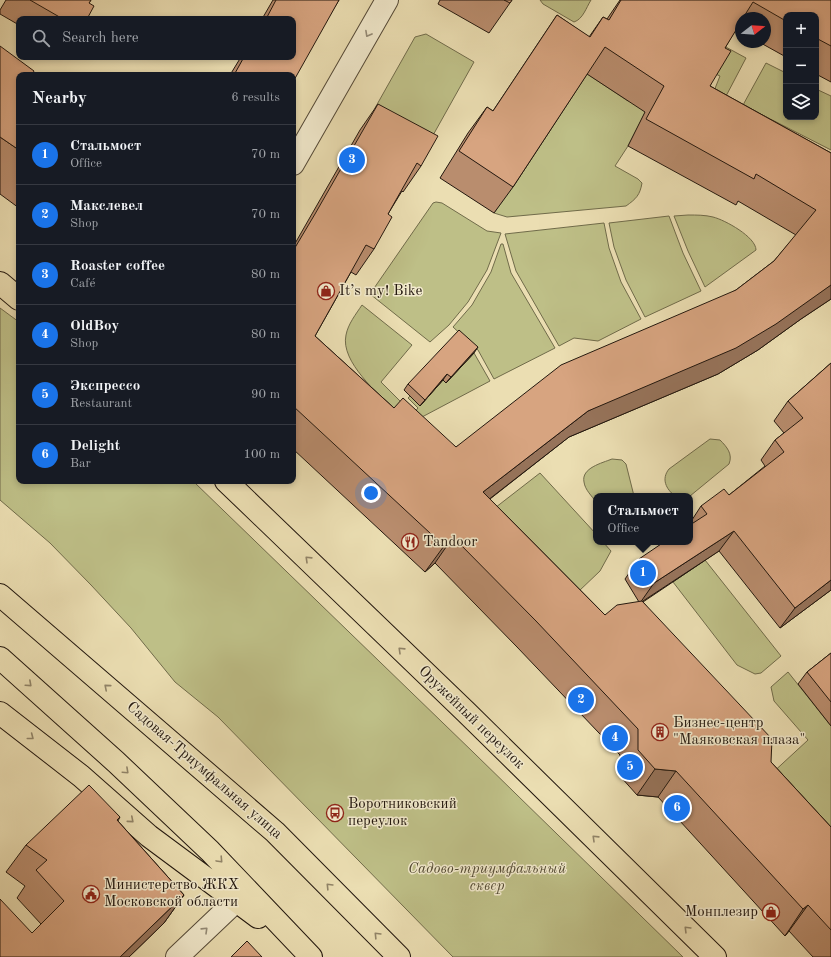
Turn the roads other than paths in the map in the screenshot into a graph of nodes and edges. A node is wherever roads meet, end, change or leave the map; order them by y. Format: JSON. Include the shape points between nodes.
{"nodes":[{"id":1,"x":387,"y":0,"type":"edge"},
{"id":2,"x":296,"y":159,"type":"edge"},
{"id":3,"x":0,"y":283,"type":"edge"},
{"id":4,"x":16,"y":296,"type":"edge"},
{"id":5,"x":229,"y":484,"type":"edge"},
{"id":6,"x":0,"y":595,"type":"edge"},
{"id":7,"x":0,"y":658,"type":"edge"},
{"id":8,"x":0,"y":713,"type":"edge"},
{"id":9,"x":237,"y":900,"type":"junction"},
{"id":10,"x":177,"y":957,"type":"edge"},
{"id":11,"x":309,"y":957,"type":"edge"},
{"id":12,"x":399,"y":957,"type":"edge"},
{"id":13,"x":715,"y":957,"type":"edge"}],
"edges":[{"from":1,"to":2,"type":"street","one_way":true},
{"from":3,"to":4,"type":"main road"},
{"from":13,"to":5,"type":"main road","name":"Оружейный переулок","one_way":true},
{"from":12,"to":6,"type":"main road","name":"Садовая-Триумфальная улица","one_way":true,"via":[[276,832]]},
{"from":7,"to":11,"type":"main road","one_way":true,"via":[[210,850]]},
{"from":8,"to":9,"type":"main road","one_way":true,"via":[[80,776],[149,836]]},
{"from":10,"to":9,"type":"street","one_way":true},
{"from":9,"to":11,"type":"main road"}]}
